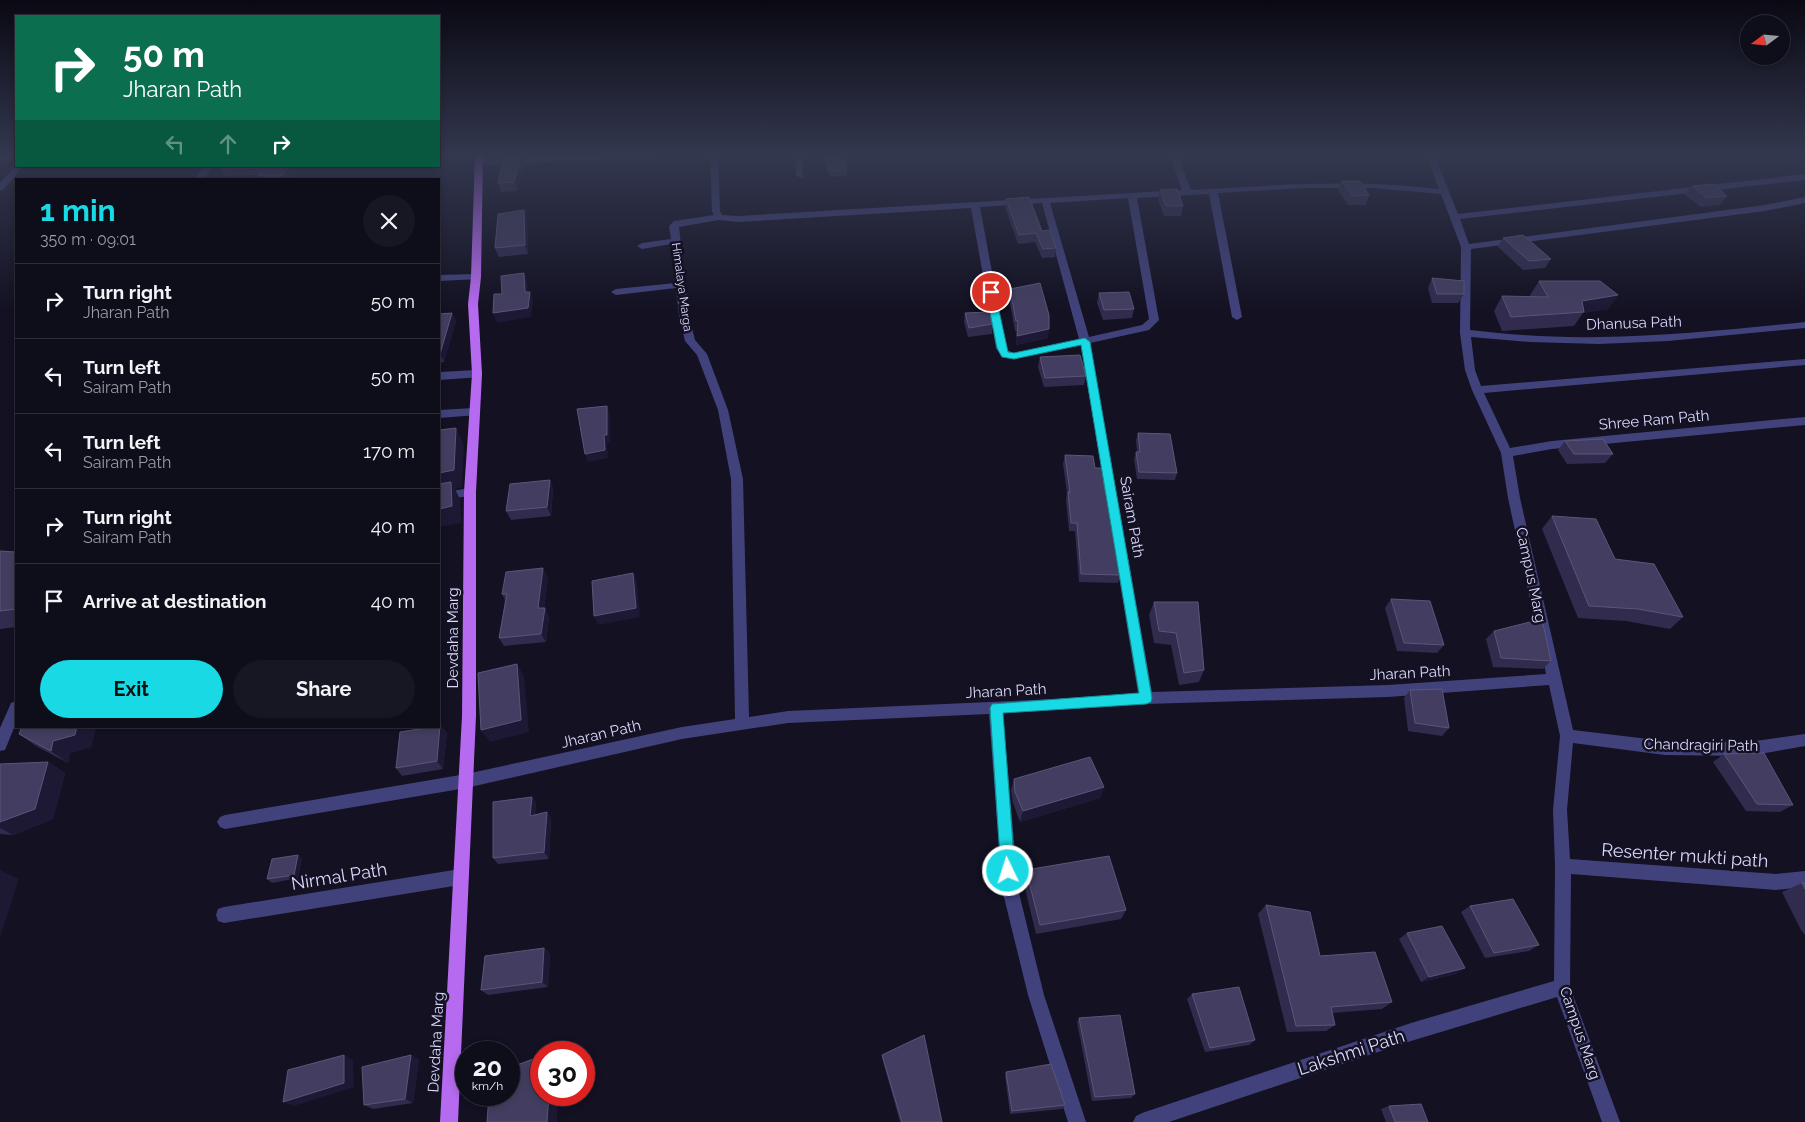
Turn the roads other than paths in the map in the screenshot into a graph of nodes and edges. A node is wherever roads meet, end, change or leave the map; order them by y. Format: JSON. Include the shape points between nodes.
{"nodes":[{"id":1,"x":478,"y":206,"type":"edge"},
{"id":2,"x":716,"y":206,"type":"edge"},
{"id":3,"x":938,"y":206,"type":"edge"},
{"id":4,"x":975,"y":206,"type":"edge"},
{"id":5,"x":1047,"y":206,"type":"edge"},
{"id":6,"x":1134,"y":206,"type":"edge"},
{"id":7,"x":1216,"y":206,"type":"edge"},
{"id":8,"x":1451,"y":206,"type":"edge"},
{"id":9,"x":1541,"y":206,"type":"edge"},
{"id":10,"x":1773,"y":206,"type":"edge"},
{"id":11,"x":1454,"y":216,"type":"junction"},
{"id":12,"x":718,"y":217,"type":"junction"},
{"id":13,"x":675,"y":241,"type":"junction"},
{"id":14,"x":642,"y":246,"type":"dead end"},
{"id":15,"x":1466,"y":247,"type":"junction"},
{"id":16,"x":476,"y":277,"type":"junction"},
{"id":17,"x":440,"y":278,"type":"edge"},
{"id":18,"x":680,"y":284,"type":"junction"},
{"id":19,"x":616,"y":292,"type":"dead end"},
{"id":20,"x":1237,"y":317,"type":"dead end"},
{"id":21,"x":1805,"y":325,"type":"edge"},
{"id":22,"x":1465,"y":333,"type":"junction"},
{"id":23,"x":1085,"y":342,"type":"junction"},
{"id":24,"x":1805,"y":362,"type":"edge"},
{"id":25,"x":478,"y":374,"type":"junction"},
{"id":26,"x":440,"y":376,"type":"edge"},
{"id":27,"x":1477,"y":390,"type":"junction"},
{"id":28,"x":474,"y":412,"type":"junction"},
{"id":29,"x":440,"y":414,"type":"edge"},
{"id":30,"x":1805,"y":421,"type":"edge"},
{"id":31,"x":1507,"y":453,"type":"junction"},
{"id":32,"x":470,"y":492,"type":"junction"},
{"id":33,"x":440,"y":496,"type":"edge"},
{"id":34,"x":1554,"y":679,"type":"junction"},
{"id":35,"x":1146,"y":698,"type":"junction"},
{"id":36,"x":996,"y":708,"type":"junction"},
{"id":37,"x":15,"y":709,"type":"edge"},
{"id":38,"x":742,"y":724,"type":"junction"},
{"id":39,"x":1567,"y":736,"type":"junction"},
{"id":40,"x":1805,"y":740,"type":"edge"},
{"id":41,"x":0,"y":745,"type":"edge"},
{"id":42,"x":466,"y":781,"type":"junction"},
{"id":43,"x":225,"y":822,"type":"dead end"},
{"id":44,"x":1563,"y":866,"type":"junction"},
{"id":45,"x":460,"y":877,"type":"junction"},
{"id":46,"x":1805,"y":879,"type":"edge"},
{"id":47,"x":224,"y":915,"type":"dead end"},
{"id":48,"x":1562,"y":986,"type":"junction"},
{"id":49,"x":449,"y":1122,"type":"edge"},
{"id":50,"x":1077,"y":1122,"type":"edge"},
{"id":51,"x":1142,"y":1122,"type":"edge"},
{"id":52,"x":1611,"y":1122,"type":"edge"}],
"edges":[{"from":1,"to":16,"type":"main road","name":"Devdaha Marg"},
{"from":2,"to":12,"type":"street"},
{"from":3,"to":12,"type":"street","name":"Himalaya Marga","via":[[738,219]]},
{"from":4,"to":23,"type":"street","via":[[1001,348],[1005,354],[1014,356]]},
{"from":5,"to":23,"type":"street","name":"Sairam Path"},
{"from":6,"to":23,"type":"street","via":[[1154,320],[1146,328]]},
{"from":7,"to":20,"type":"street"},
{"from":8,"to":11,"type":"street","name":"Campus Marg"},
{"from":9,"to":11,"type":"street"},
{"from":10,"to":15,"type":"street"},
{"from":11,"to":15,"type":"street","name":"Campus Marg"},
{"from":12,"to":13,"type":"street","name":"Himalaya Marga","via":[[677,223],[674,226]]},
{"from":13,"to":14,"type":"street"},
{"from":13,"to":18,"type":"street","name":"Himalaya Marga"},
{"from":15,"to":22,"type":"street","name":"Campus Marg"},
{"from":16,"to":17,"type":"street"},
{"from":16,"to":25,"type":"main road","name":"Devdaha Marg","via":[[473,304]]},
{"from":18,"to":19,"type":"street"},
{"from":18,"to":38,"type":"street","name":"Himalaya Marga","via":[[690,341],[702,354],[723,410],[737,480]]},
{"from":21,"to":22,"type":"street","name":"Dhanusa Path","via":[[1690,336],[1594,340],[1530,340]]},
{"from":22,"to":27,"type":"street","name":"Campus Marg","via":[[1470,370]]},
{"from":23,"to":35,"type":"street","name":"Sairam Path"},
{"from":24,"to":27,"type":"street"},
{"from":25,"to":26,"type":"street"},
{"from":25,"to":28,"type":"main road","name":"Devdaha Marg"},
{"from":27,"to":31,"type":"street","name":"Campus Marg"},
{"from":28,"to":29,"type":"street"},
{"from":28,"to":32,"type":"main road","name":"Devdaha Marg"},
{"from":30,"to":31,"type":"street","name":"Shree Ram Path","via":[[1560,444]]},
{"from":31,"to":34,"type":"street","name":"Campus Marg"},
{"from":32,"to":33,"type":"street"},
{"from":32,"to":42,"type":"main road","name":"Devdaha Marg"},
{"from":34,"to":35,"type":"street","name":"Jharan Path","via":[[1388,691]]},
{"from":34,"to":39,"type":"street","name":"Campus Marg"},
{"from":35,"to":36,"type":"street","name":"Jharan Path"},
{"from":36,"to":38,"type":"street","name":"Jharan Path","via":[[788,716]]},
{"from":36,"to":50,"type":"street","via":[[1010,890],[1036,995]]},
{"from":37,"to":41,"type":"street"},
{"from":38,"to":42,"type":"street","name":"Jharan Path","via":[[682,733]]},
{"from":39,"to":40,"type":"street","name":"Chandragiri Path","via":[[1674,748],[1748,749]]},
{"from":39,"to":44,"type":"street","name":"Campus Marg","via":[[1560,810]]},
{"from":42,"to":43,"type":"street","name":"Jharan Path"},
{"from":42,"to":45,"type":"main road","name":"Devdaha Marg"},
{"from":44,"to":46,"type":"street","name":"Resenter mukti path","via":[[1776,882]]},
{"from":44,"to":48,"type":"street","name":"Campus Marg"},
{"from":45,"to":47,"type":"street","name":"Nirmal Path"},
{"from":45,"to":49,"type":"main road","name":"Devdaha Marg"},
{"from":48,"to":51,"type":"street","name":"Lakshmi Path","via":[[1411,1032]]},
{"from":48,"to":52,"type":"street","name":"Campus Marg"}]}
